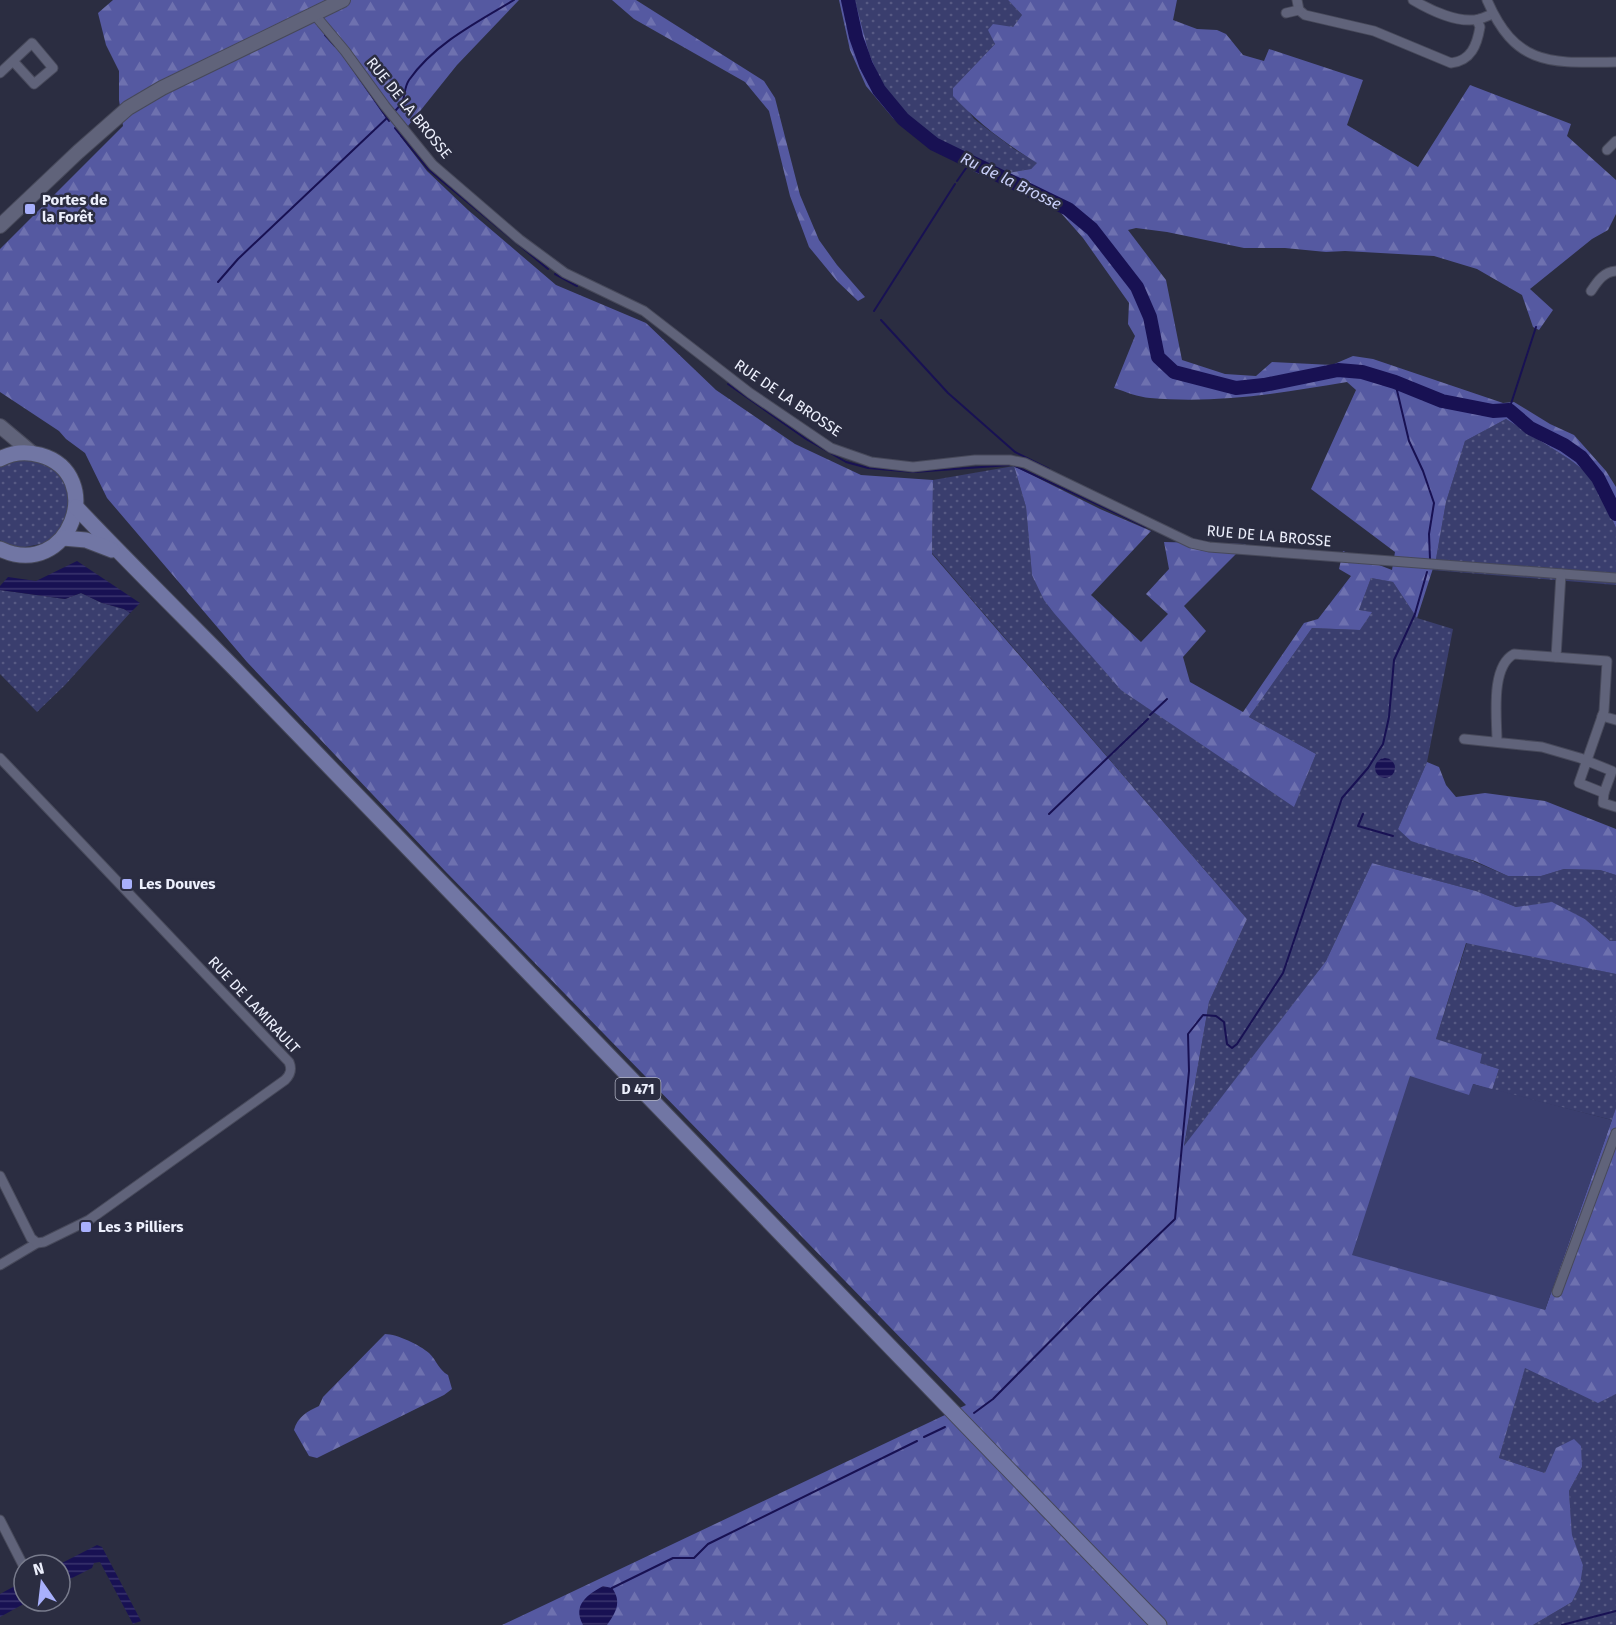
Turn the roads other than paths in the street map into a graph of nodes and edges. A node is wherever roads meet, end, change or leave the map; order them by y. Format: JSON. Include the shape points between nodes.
{"nodes":[{"id":1,"x":343,"y":0,"type":"edge"},
{"id":2,"x":1487,"y":0,"type":"edge"},
{"id":3,"x":1419,"y":1,"type":"edge"},
{"id":4,"x":1298,"y":5,"type":"edge"},
{"id":5,"x":1286,"y":13,"type":"dead end"},
{"id":6,"x":314,"y":14,"type":"junction"},
{"id":7,"x":1493,"y":14,"type":"junction"},
{"id":8,"x":1478,"y":20,"type":"junction"},
{"id":9,"x":13,"y":61,"type":"junction"},
{"id":10,"x":1616,"y":62,"type":"edge"},
{"id":11,"x":0,"y":73,"type":"edge"},
{"id":12,"x":1616,"y":141,"type":"edge"},
{"id":13,"x":1607,"y":150,"type":"dead end"},
{"id":14,"x":0,"y":226,"type":"edge"},
{"id":15,"x":1616,"y":271,"type":"edge"},
{"id":16,"x":1591,"y":291,"type":"dead end"},
{"id":17,"x":0,"y":426,"type":"edge"},
{"id":18,"x":30,"y":452,"type":"junction"},
{"id":19,"x":0,"y":459,"type":"edge"},
{"id":20,"x":76,"y":507,"type":"junction"},
{"id":21,"x":63,"y":538,"type":"junction"},
{"id":22,"x":1,"y":551,"type":"edge"},
{"id":23,"x":118,"y":553,"type":"junction"},
{"id":24,"x":1561,"y":574,"type":"junction"},
{"id":25,"x":1616,"y":578,"type":"edge"},
{"id":26,"x":1556,"y":657,"type":"junction"},
{"id":27,"x":1602,"y":716,"type":"junction"},
{"id":28,"x":1616,"y":720,"type":"edge"},
{"id":29,"x":1464,"y":739,"type":"dead end"},
{"id":30,"x":1497,"y":742,"type":"junction"},
{"id":31,"x":0,"y":758,"type":"edge"},
{"id":32,"x":1586,"y":761,"type":"junction"},
{"id":33,"x":1604,"y":793,"type":"junction"},
{"id":34,"x":1616,"y":807,"type":"edge"},
{"id":35,"x":1616,"y":1133,"type":"edge"},
{"id":36,"x":0,"y":1176,"type":"edge"},
{"id":37,"x":37,"y":1243,"type":"junction"},
{"id":38,"x":0,"y":1265,"type":"edge"},
{"id":39,"x":1557,"y":1292,"type":"dead end"},
{"id":40,"x":0,"y":1520,"type":"edge"},
{"id":41,"x":16,"y":1553,"type":"edge"},
{"id":42,"x":1159,"y":1625,"type":"edge"}],
"edges":[{"from":1,"to":6,"type":"main road"},
{"from":2,"to":7,"type":"street"},
{"from":3,"to":8,"type":"street","via":[[1445,16]]},
{"from":4,"to":5,"type":"street"},
{"from":4,"to":8,"type":"street","via":[[1305,15],[1374,31],[1451,63],[1472,53],[1480,27]]},
{"from":6,"to":14,"type":"main road","via":[[128,108]]},
{"from":6,"to":24,"type":"street","name":"RUE DE LA BROSSE","via":[[433,165],[519,240],[565,273],[644,311],[750,393],[831,448],[871,462],[913,467],[975,460],[1025,463],[1191,543],[1209,548]]},
{"from":7,"to":8,"type":"street"},
{"from":7,"to":10,"type":"street","via":[[1512,39],[1543,60]]},
{"from":9,"to":9,"type":"street","via":[[32,43],[53,68],[34,84]]},
{"from":9,"to":11,"type":"street"},
{"from":12,"to":13,"type":"street"},
{"from":15,"to":16,"type":"street","via":[[1600,278]]},
{"from":17,"to":18,"type":"main road"},
{"from":18,"to":19,"type":"main road"},
{"from":18,"to":20,"type":"main road","via":[[59,465],[69,477]]},
{"from":20,"to":21,"type":"main road"},
{"from":20,"to":23,"type":"main road","number":"D 471"},
{"from":21,"to":22,"type":"main road","via":[[50,549],[35,554]]},
{"from":21,"to":23,"type":"main road","number":"D 471","via":[[86,540]]},
{"from":23,"to":42,"type":"main road","number":"D 471","via":[[235,669]]},
{"from":24,"to":25,"type":"street","name":"RUE DE LA BROSSE"},
{"from":24,"to":26,"type":"street"},
{"from":26,"to":27,"type":"street","via":[[1607,660]]},
{"from":26,"to":30,"type":"street","via":[[1508,657],[1498,681]]},
{"from":27,"to":28,"type":"street"},
{"from":27,"to":32,"type":"street"},
{"from":29,"to":30,"type":"street"},
{"from":30,"to":32,"type":"street","via":[[1542,747]]},
{"from":31,"to":37,"type":"street","name":"RUE DE LAMIRAULT","via":[[291,1066],[290,1076],[285,1080],[89,1220]]},
{"from":32,"to":33,"type":"street","via":[[1579,783]]},
{"from":32,"to":33,"type":"street","via":[[1612,771]]},
{"from":33,"to":34,"type":"street","via":[[1603,802]]},
{"from":35,"to":39,"type":"street"},
{"from":36,"to":37,"type":"street"},
{"from":37,"to":38,"type":"street"},
{"from":40,"to":41,"type":"street"}]}
